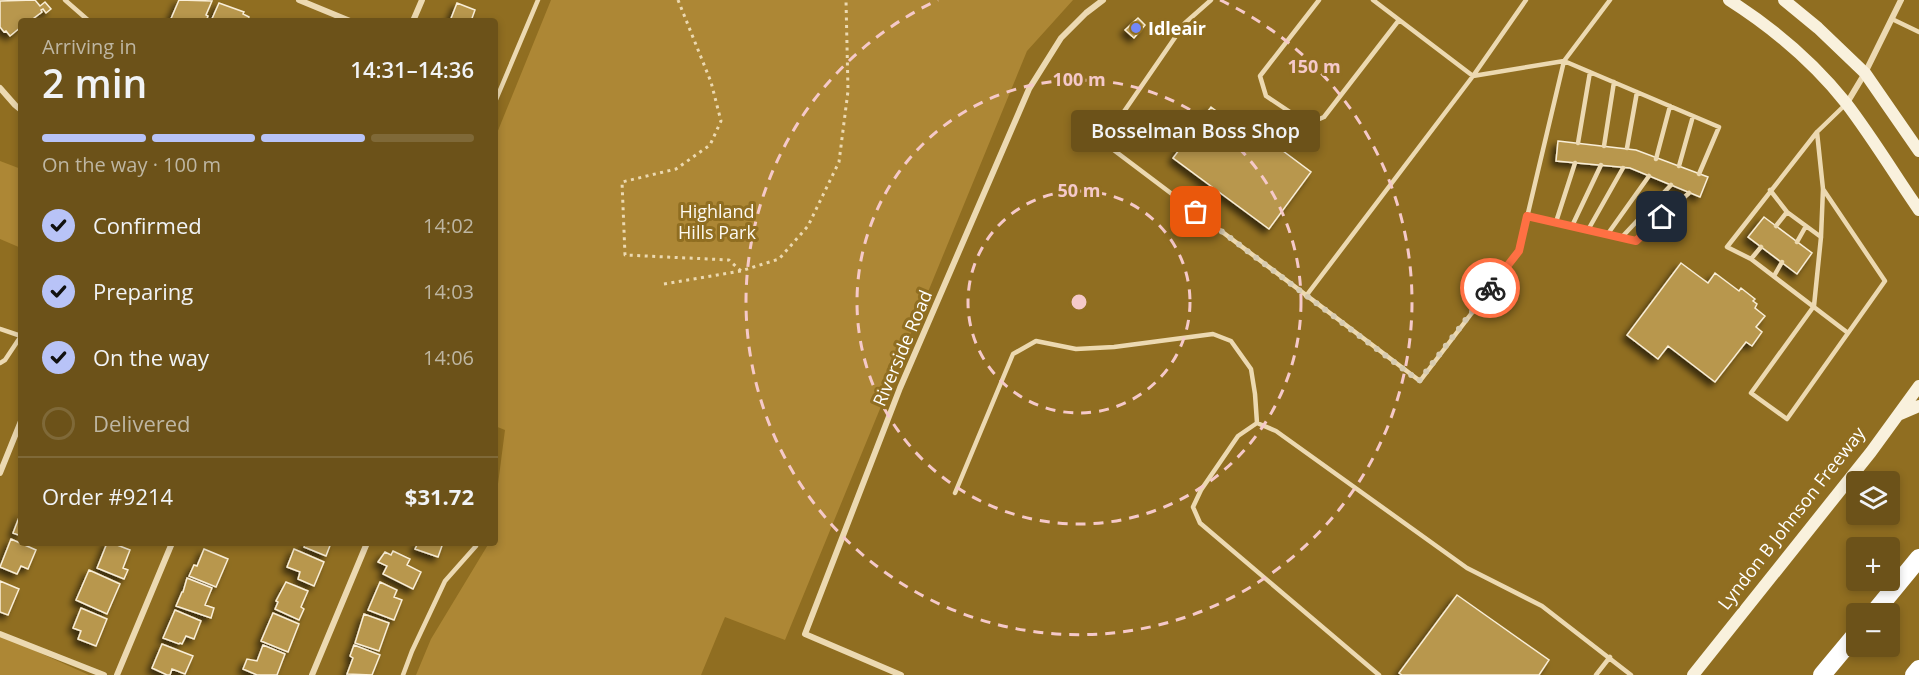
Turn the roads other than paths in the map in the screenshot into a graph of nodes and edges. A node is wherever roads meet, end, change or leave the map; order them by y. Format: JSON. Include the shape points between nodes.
{"nodes":[{"id":1,"x":65,"y":0,"type":"edge"},
{"id":2,"x":299,"y":0,"type":"edge"},
{"id":3,"x":422,"y":0,"type":"edge"},
{"id":4,"x":538,"y":0,"type":"edge"},
{"id":5,"x":1103,"y":0,"type":"edge"},
{"id":6,"x":1211,"y":0,"type":"edge"},
{"id":7,"x":1319,"y":0,"type":"edge"},
{"id":8,"x":1373,"y":0,"type":"edge"},
{"id":9,"x":1526,"y":0,"type":"edge"},
{"id":10,"x":1610,"y":0,"type":"edge"},
{"id":11,"x":1730,"y":0,"type":"edge"},
{"id":12,"x":1784,"y":0,"type":"edge"},
{"id":13,"x":1901,"y":0,"type":"edge"},
{"id":14,"x":86,"y":18,"type":"edge"},
{"id":15,"x":343,"y":18,"type":"edge"},
{"id":16,"x":414,"y":18,"type":"edge"},
{"id":17,"x":1892,"y":19,"type":"junction"},
{"id":18,"x":1399,"y":20,"type":"junction"},
{"id":19,"x":1919,"y":32,"type":"edge"},
{"id":20,"x":1564,"y":61,"type":"junction"},
{"id":21,"x":1590,"y":72,"type":"junction"},
{"id":22,"x":1865,"y":73,"type":"junction"},
{"id":23,"x":1473,"y":76,"type":"junction"},
{"id":24,"x":1614,"y":82,"type":"junction"},
{"id":25,"x":0,"y":88,"type":"edge"},
{"id":26,"x":1637,"y":92,"type":"junction"},
{"id":27,"x":498,"y":95,"type":"edge"},
{"id":28,"x":1846,"y":104,"type":"junction"},
{"id":29,"x":1670,"y":106,"type":"junction"},
{"id":30,"x":18,"y":108,"type":"edge"},
{"id":31,"x":1693,"y":116,"type":"junction"},
{"id":32,"x":1816,"y":132,"type":"junction"},
{"id":33,"x":1578,"y":143,"type":"dead end"},
{"id":34,"x":1604,"y":146,"type":"dead end"},
{"id":35,"x":1627,"y":148,"type":"dead end"},
{"id":36,"x":1919,"y":151,"type":"edge"},
{"id":37,"x":1656,"y":159,"type":"dead end"},
{"id":38,"x":1575,"y":163,"type":"dead end"},
{"id":39,"x":1601,"y":165,"type":"dead end"},
{"id":40,"x":1679,"y":166,"type":"dead end"},
{"id":41,"x":1623,"y":168,"type":"dead end"},
{"id":42,"x":1699,"y":174,"type":"dead end"},
{"id":43,"x":1649,"y":176,"type":"dead end"},
{"id":44,"x":1671,"y":185,"type":"dead end"},
{"id":45,"x":1823,"y":189,"type":"junction"},
{"id":46,"x":1770,"y":190,"type":"junction"},
{"id":47,"x":1689,"y":193,"type":"dead end"},
{"id":48,"x":1919,"y":210,"type":"edge"},
{"id":49,"x":1787,"y":212,"type":"junction"},
{"id":50,"x":1527,"y":216,"type":"junction"},
{"id":51,"x":1556,"y":222,"type":"junction"},
{"id":52,"x":1572,"y":226,"type":"junction"},
{"id":53,"x":1776,"y":226,"type":"dead end"},
{"id":54,"x":1806,"y":226,"type":"junction"},
{"id":55,"x":1588,"y":230,"type":"junction"},
{"id":56,"x":1607,"y":234,"type":"junction"},
{"id":57,"x":1821,"y":237,"type":"junction"},
{"id":58,"x":1621,"y":238,"type":"junction"},
{"id":59,"x":1797,"y":242,"type":"dead end"},
{"id":60,"x":1761,"y":247,"type":"dead end"},
{"id":61,"x":1751,"y":259,"type":"junction"},
{"id":62,"x":1782,"y":262,"type":"dead end"},
{"id":63,"x":1774,"y":276,"type":"junction"},
{"id":64,"x":1306,"y":296,"type":"junction"},
{"id":65,"x":1814,"y":306,"type":"junction"},
{"id":66,"x":0,"y":330,"type":"edge"},
{"id":67,"x":1848,"y":333,"type":"junction"},
{"id":68,"x":18,"y":335,"type":"edge"},
{"id":69,"x":18,"y":340,"type":"edge"},
{"id":70,"x":0,"y":363,"type":"edge"},
{"id":71,"x":1919,"y":386,"type":"edge"},
{"id":72,"x":1919,"y":406,"type":"edge"},
{"id":73,"x":1897,"y":415,"type":"junction"},
{"id":74,"x":1257,"y":423,"type":"junction"},
{"id":75,"x":18,"y":428,"type":"edge"},
{"id":76,"x":0,"y":473,"type":"edge"},
{"id":77,"x":955,"y":493,"type":"dead end"},
{"id":78,"x":171,"y":546,"type":"edge"},
{"id":79,"x":366,"y":546,"type":"edge"},
{"id":80,"x":476,"y":546,"type":"edge"},
{"id":81,"x":1919,"y":558,"type":"edge"},
{"id":82,"x":1882,"y":603,"type":"edge"},
{"id":83,"x":0,"y":634,"type":"edge"},
{"id":84,"x":1846,"y":646,"type":"edge"},
{"id":85,"x":1610,"y":657,"type":"junction"},
{"id":86,"x":1919,"y":669,"type":"edge"},
{"id":87,"x":104,"y":675,"type":"edge"},
{"id":88,"x":117,"y":675,"type":"edge"},
{"id":89,"x":312,"y":675,"type":"edge"},
{"id":90,"x":404,"y":675,"type":"edge"},
{"id":91,"x":901,"y":675,"type":"edge"},
{"id":92,"x":1379,"y":675,"type":"edge"},
{"id":93,"x":1596,"y":675,"type":"edge"},
{"id":94,"x":1631,"y":675,"type":"edge"},
{"id":95,"x":1693,"y":675,"type":"edge"},
{"id":96,"x":1822,"y":675,"type":"edge"},
{"id":97,"x":1914,"y":675,"type":"edge"}],
"edges":[{"from":1,"to":14,"type":"lane"},
{"from":2,"to":15,"type":"street"},
{"from":3,"to":16,"type":"street"},
{"from":4,"to":27,"type":"lane"},
{"from":5,"to":91,"type":"street","name":"Riverside Road","via":[[1061,39],[1029,89],[900,388],[806,634]]},
{"from":6,"to":64,"type":"lane","via":[[1185,23],[1103,142]]},
{"from":7,"to":18,"type":"lane","via":[[1260,76],[1266,96],[1308,124],[1324,117]]},
{"from":8,"to":18,"type":"lane"},
{"from":9,"to":23,"type":"lane"},
{"from":10,"to":20,"type":"lane"},
{"from":11,"to":28,"type":"main road","via":[[1770,28]]},
{"from":12,"to":22,"type":"main road"},
{"from":13,"to":17,"type":"street"},
{"from":17,"to":19,"type":"lane"},
{"from":17,"to":22,"type":"street"},
{"from":18,"to":23,"type":"lane"},
{"from":20,"to":21,"type":"lane"},
{"from":20,"to":23,"type":"lane"},
{"from":20,"to":50,"type":"lane"},
{"from":21,"to":24,"type":"lane"},
{"from":21,"to":33,"type":"lane"},
{"from":22,"to":28,"type":"street"},
{"from":22,"to":36,"type":"main road"},
{"from":23,"to":64,"type":"lane"},
{"from":24,"to":26,"type":"lane"},
{"from":24,"to":34,"type":"lane"},
{"from":25,"to":30,"type":"street"},
{"from":26,"to":29,"type":"lane"},
{"from":26,"to":35,"type":"lane"},
{"from":28,"to":32,"type":"lane"},
{"from":28,"to":48,"type":"main road"},
{"from":29,"to":31,"type":"lane"},
{"from":29,"to":37,"type":"lane"},
{"from":31,"to":40,"type":"lane"},
{"from":31,"to":42,"type":"lane","via":[[1719,127]]},
{"from":32,"to":45,"type":"lane"},
{"from":32,"to":46,"type":"lane"},
{"from":38,"to":51,"type":"lane"},
{"from":39,"to":52,"type":"lane"},
{"from":41,"to":55,"type":"lane"},
{"from":43,"to":56,"type":"lane"},
{"from":44,"to":58,"type":"lane"},
{"from":45,"to":57,"type":"lane"},
{"from":45,"to":67,"type":"lane","via":[[1885,281]]},
{"from":46,"to":49,"type":"lane"},
{"from":46,"to":61,"type":"lane","via":[[1727,247]]},
{"from":47,"to":58,"type":"lane","via":[[1636,241]]},
{"from":49,"to":53,"type":"lane"},
{"from":49,"to":54,"type":"lane"},
{"from":50,"to":51,"type":"lane"},
{"from":50,"to":64,"type":"lane","via":[[1519,251],[1419,381]]},
{"from":51,"to":52,"type":"lane"},
{"from":52,"to":55,"type":"lane"},
{"from":54,"to":57,"type":"lane"},
{"from":54,"to":59,"type":"lane"},
{"from":55,"to":56,"type":"lane"},
{"from":56,"to":58,"type":"lane"},
{"from":57,"to":65,"type":"lane"},
{"from":60,"to":61,"type":"lane"},
{"from":61,"to":63,"type":"lane"},
{"from":62,"to":63,"type":"lane"},
{"from":63,"to":65,"type":"lane"},
{"from":65,"to":67,"type":"lane"},
{"from":65,"to":67,"type":"lane","via":[[1751,393],[1787,418]]},
{"from":66,"to":68,"type":"lane"},
{"from":69,"to":70,"type":"lane"},
{"from":71,"to":73,"type":"main road","name":"Lyndon B Johnson Freeway"},
{"from":72,"to":73,"type":"main road"},
{"from":73,"to":95,"type":"main road","name":"Lyndon B Johnson Freeway"},
{"from":74,"to":77,"type":"lane","via":[[1251,369],[1231,341],[1213,334],[1105,348],[1076,349],[1036,341],[1013,354]]},
{"from":74,"to":85,"type":"lane","via":[[1276,431],[1467,568],[1542,606]]},
{"from":74,"to":92,"type":"lane","via":[[1238,436],[1201,490],[1193,507],[1200,523]]},
{"from":75,"to":76,"type":"street"},
{"from":78,"to":88,"type":"street"},
{"from":79,"to":89,"type":"street"},
{"from":80,"to":90,"type":"lane","via":[[445,581]]},
{"from":81,"to":82,"type":"highway"},
{"from":83,"to":87,"type":"street"},
{"from":84,"to":96,"type":"highway"},
{"from":85,"to":93,"type":"lane"},
{"from":85,"to":94,"type":"lane"},
{"from":86,"to":97,"type":"highway"}]}
